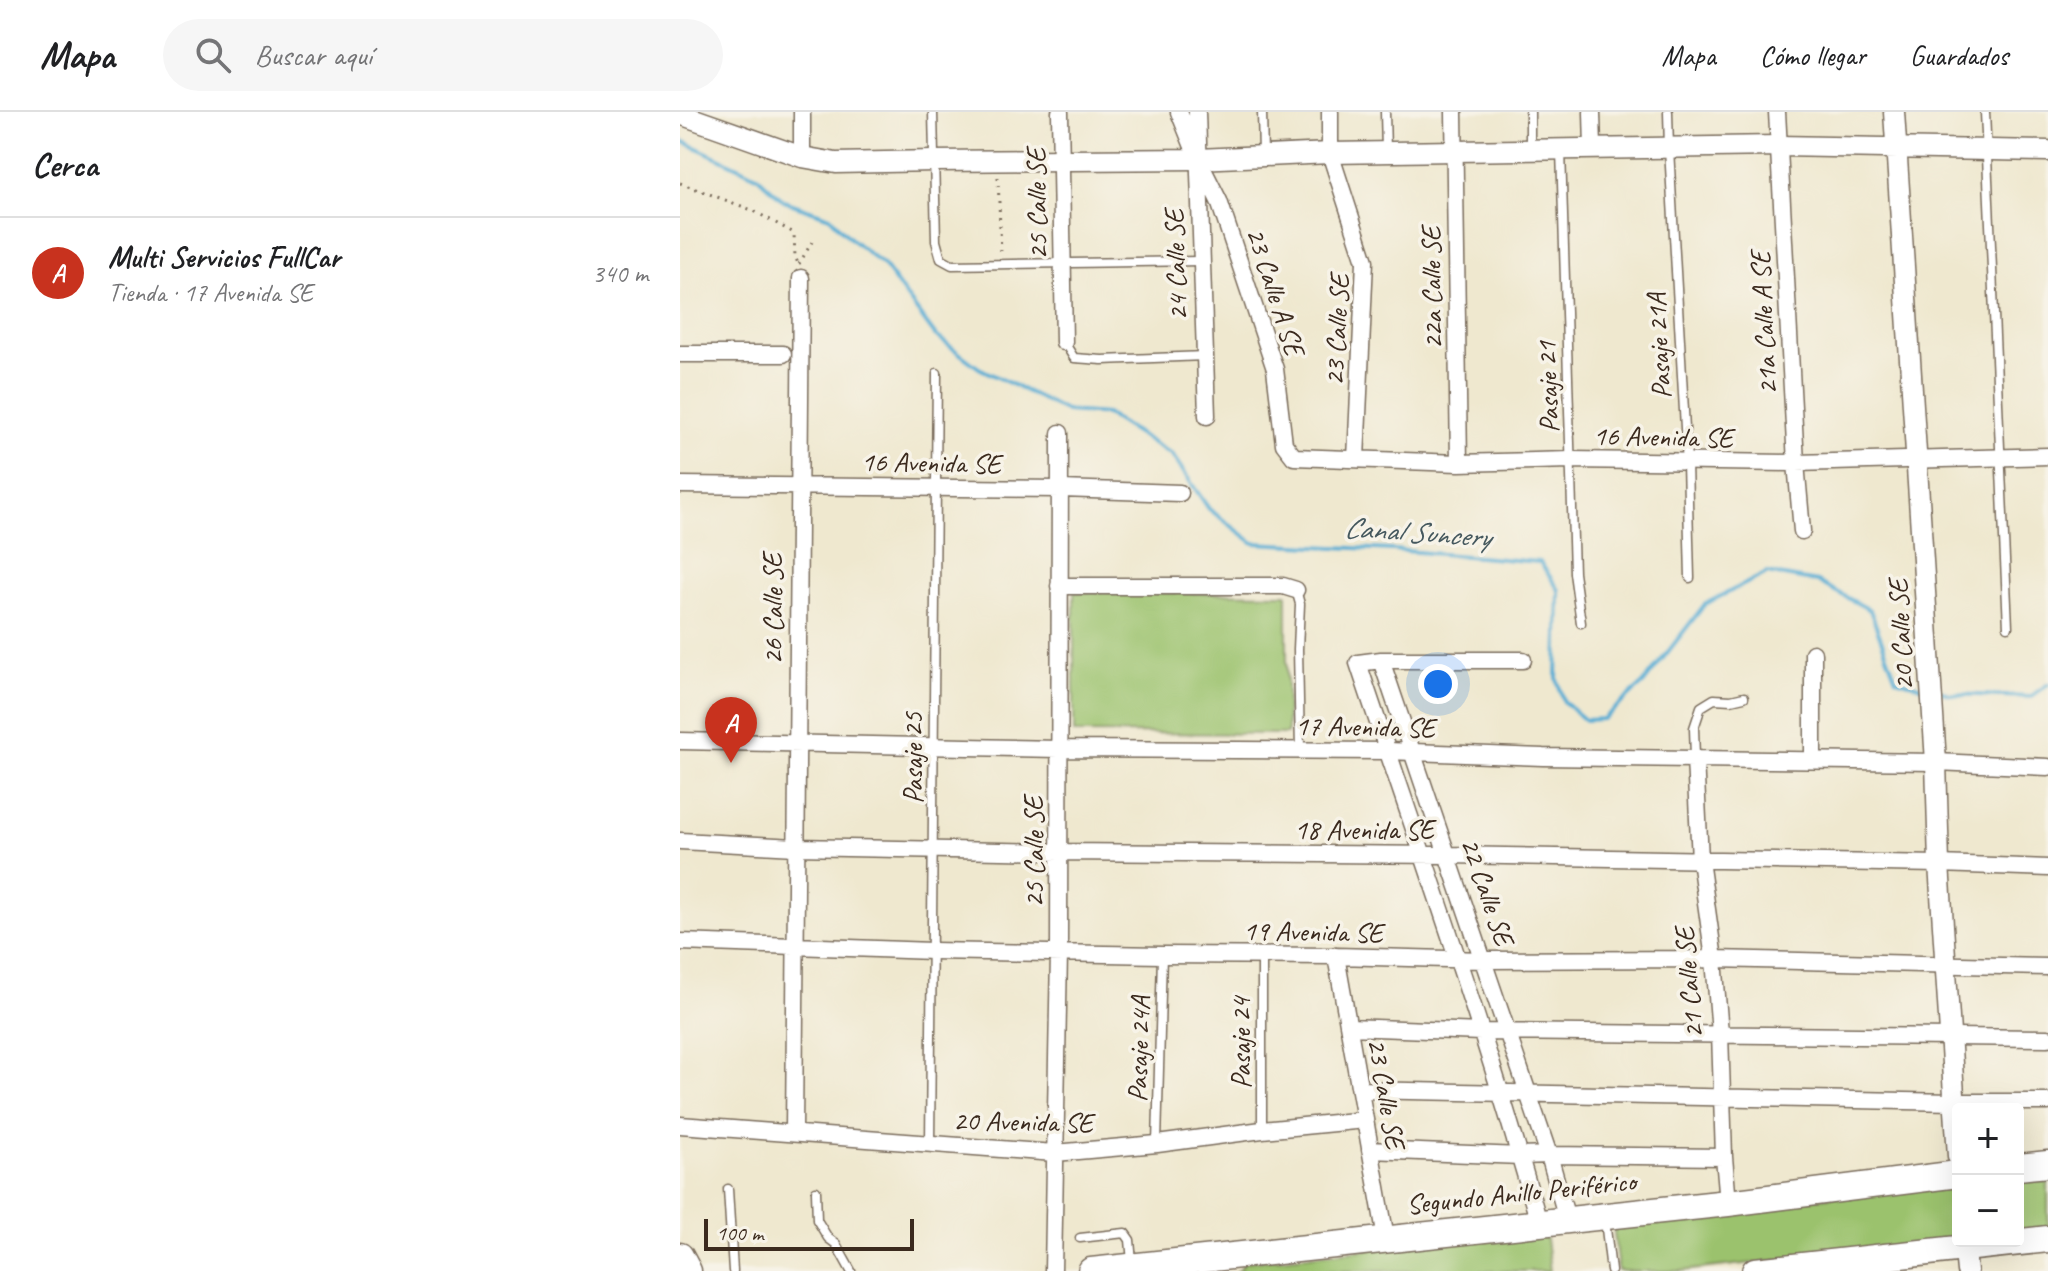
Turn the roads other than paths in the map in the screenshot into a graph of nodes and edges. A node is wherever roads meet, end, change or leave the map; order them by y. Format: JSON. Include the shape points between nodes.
{"nodes":[{"id":1,"x":802,"y":112,"type":"edge"},
{"id":2,"x":933,"y":112,"type":"edge"},
{"id":3,"x":1060,"y":112,"type":"edge"},
{"id":4,"x":1179,"y":112,"type":"edge"},
{"id":5,"x":1197,"y":112,"type":"edge"},
{"id":6,"x":1262,"y":112,"type":"edge"},
{"id":7,"x":1330,"y":112,"type":"edge"},
{"id":8,"x":1385,"y":112,"type":"edge"},
{"id":9,"x":1454,"y":112,"type":"edge"},
{"id":10,"x":1530,"y":112,"type":"edge"},
{"id":11,"x":1592,"y":112,"type":"edge"},
{"id":12,"x":1668,"y":112,"type":"edge"},
{"id":13,"x":1777,"y":112,"type":"edge"},
{"id":14,"x":1894,"y":112,"type":"edge"},
{"id":15,"x":1985,"y":112,"type":"edge"},
{"id":16,"x":680,"y":114,"type":"edge"},
{"id":17,"x":1779,"y":146,"type":"junction"},
{"id":18,"x":1896,"y":148,"type":"junction"},
{"id":19,"x":1561,"y":149,"type":"junction"},
{"id":20,"x":1593,"y":149,"type":"junction"},
{"id":21,"x":1669,"y":149,"type":"junction"},
{"id":22,"x":1987,"y":149,"type":"junction"},
{"id":23,"x":1530,"y":150,"type":"junction"},
{"id":24,"x":1454,"y":151,"type":"junction"},
{"id":25,"x":2048,"y":151,"type":"edge"},
{"id":26,"x":1386,"y":152,"type":"junction"},
{"id":27,"x":1330,"y":153,"type":"junction"},
{"id":28,"x":1263,"y":156,"type":"junction"},
{"id":29,"x":802,"y":157,"type":"junction"},
{"id":30,"x":1198,"y":159,"type":"junction"},
{"id":31,"x":1061,"y":160,"type":"junction"},
{"id":32,"x":934,"y":161,"type":"junction"},
{"id":33,"x":1201,"y":261,"type":"junction"},
{"id":34,"x":1063,"y":264,"type":"junction"},
{"id":35,"x":801,"y":278,"type":"dead end"},
{"id":36,"x":1064,"y":342,"type":"joint"},
{"id":37,"x":680,"y":354,"type":"edge"},
{"id":38,"x":783,"y":354,"type":"dead end"},
{"id":39,"x":1205,"y":356,"type":"junction"},
{"id":40,"x":937,"y":373,"type":"dead end"},
{"id":41,"x":1207,"y":416,"type":"dead end"},
{"id":42,"x":1060,"y":433,"type":"dead end"},
{"id":43,"x":1284,"y":444,"type":"joint"},
{"id":44,"x":2048,"y":456,"type":"edge"},
{"id":45,"x":2000,"y":457,"type":"junction"},
{"id":46,"x":1356,"y":459,"type":"junction"},
{"id":47,"x":1917,"y":459,"type":"junction"},
{"id":48,"x":1571,"y":460,"type":"junction"},
{"id":49,"x":1459,"y":463,"type":"junction"},
{"id":50,"x":1687,"y":463,"type":"junction"},
{"id":51,"x":1796,"y":463,"type":"junction"},
{"id":52,"x":680,"y":485,"type":"edge"},
{"id":53,"x":799,"y":486,"type":"junction"},
{"id":54,"x":936,"y":488,"type":"junction"},
{"id":55,"x":1061,"y":489,"type":"junction"},
{"id":56,"x":1180,"y":493,"type":"dead end"},
{"id":57,"x":1802,"y":531,"type":"dead end"},
{"id":58,"x":1690,"y":578,"type":"dead end"},
{"id":59,"x":1059,"y":586,"type":"junction"},
{"id":60,"x":1296,"y":590,"type":"joint"},
{"id":61,"x":1581,"y":623,"type":"dead end"},
{"id":62,"x":2008,"y":627,"type":"dead end"},
{"id":63,"x":1813,"y":653,"type":"dead end"},
{"id":64,"x":1381,"y":660,"type":"junction"},
{"id":65,"x":1523,"y":660,"type":"dead end"},
{"id":66,"x":1744,"y":697,"type":"dead end"},
{"id":67,"x":680,"y":741,"type":"edge"},
{"id":68,"x":797,"y":743,"type":"junction"},
{"id":69,"x":934,"y":746,"type":"junction"},
{"id":70,"x":1059,"y":749,"type":"junction"},
{"id":71,"x":1300,"y":751,"type":"junction"},
{"id":72,"x":1388,"y":751,"type":"junction"},
{"id":73,"x":1413,"y":752,"type":"junction"},
{"id":74,"x":1695,"y":758,"type":"junction"},
{"id":75,"x":1813,"y":760,"type":"junction"},
{"id":76,"x":1936,"y":762,"type":"junction"},
{"id":77,"x":2048,"y":767,"type":"edge"},
{"id":78,"x":680,"y":841,"type":"edge"},
{"id":79,"x":796,"y":847,"type":"junction"},
{"id":80,"x":933,"y":850,"type":"junction"},
{"id":81,"x":1059,"y":852,"type":"junction"},
{"id":82,"x":1425,"y":855,"type":"junction"},
{"id":83,"x":1448,"y":855,"type":"junction"},
{"id":84,"x":1700,"y":860,"type":"junction"},
{"id":85,"x":1939,"y":864,"type":"junction"},
{"id":86,"x":2048,"y":868,"type":"edge"},
{"id":87,"x":680,"y":942,"type":"edge"},
{"id":88,"x":795,"y":947,"type":"junction"},
{"id":89,"x":932,"y":951,"type":"junction"},
{"id":90,"x":1059,"y":953,"type":"junction"},
{"id":91,"x":1162,"y":955,"type":"junction"},
{"id":92,"x":1262,"y":956,"type":"junction"},
{"id":93,"x":1336,"y":956,"type":"junction"},
{"id":94,"x":1459,"y":959,"type":"junction"},
{"id":95,"x":1714,"y":959,"type":"junction"},
{"id":96,"x":1484,"y":960,"type":"junction"},
{"id":97,"x":1945,"y":964,"type":"junction"},
{"id":98,"x":2048,"y":967,"type":"edge"},
{"id":99,"x":1349,"y":1027,"type":"junction"},
{"id":100,"x":1507,"y":1031,"type":"junction"},
{"id":101,"x":1481,"y":1032,"type":"junction"},
{"id":102,"x":1720,"y":1033,"type":"junction"},
{"id":103,"x":1951,"y":1037,"type":"junction"},
{"id":104,"x":2048,"y":1038,"type":"edge"},
{"id":105,"x":1360,"y":1090,"type":"junction"},
{"id":106,"x":1501,"y":1093,"type":"junction"},
{"id":107,"x":1528,"y":1094,"type":"junction"},
{"id":108,"x":1722,"y":1096,"type":"junction"},
{"id":109,"x":1954,"y":1102,"type":"junction"},
{"id":110,"x":2048,"y":1102,"type":"edge"},
{"id":111,"x":1365,"y":1120,"type":"junction"},
{"id":112,"x":680,"y":1125,"type":"edge"},
{"id":113,"x":1262,"y":1130,"type":"junction"},
{"id":114,"x":794,"y":1133,"type":"junction"},
{"id":115,"x":930,"y":1144,"type":"junction"},
{"id":116,"x":1157,"y":1144,"type":"junction"},
{"id":117,"x":1370,"y":1150,"type":"junction"},
{"id":118,"x":1055,"y":1153,"type":"junction"},
{"id":119,"x":1549,"y":1155,"type":"junction"},
{"id":120,"x":1521,"y":1156,"type":"junction"},
{"id":121,"x":1724,"y":1157,"type":"junction"},
{"id":122,"x":2048,"y":1164,"type":"edge"},
{"id":123,"x":2024,"y":1166,"type":"edge"},
{"id":124,"x":1952,"y":1175,"type":"edge"},
{"id":125,"x":728,"y":1189,"type":"dead end"},
{"id":126,"x":816,"y":1191,"type":"dead end"},
{"id":127,"x":1728,"y":1203,"type":"junction"},
{"id":128,"x":1604,"y":1216,"type":"junction"},
{"id":129,"x":1567,"y":1219,"type":"junction"},
{"id":130,"x":1539,"y":1223,"type":"junction"},
{"id":131,"x":1080,"y":1238,"type":"dead end"},
{"id":132,"x":1386,"y":1238,"type":"junction"},
{"id":133,"x":2048,"y":1239,"type":"edge"},
{"id":134,"x":1965,"y":1253,"type":"edge"},
{"id":135,"x":680,"y":1256,"type":"edge"},
{"id":136,"x":1214,"y":1264,"type":"edge"},
{"id":137,"x":1868,"y":1265,"type":"edge"},
{"id":138,"x":1132,"y":1267,"type":"junction"},
{"id":139,"x":688,"y":1271,"type":"edge"},
{"id":140,"x":733,"y":1271,"type":"edge"},
{"id":141,"x":851,"y":1271,"type":"edge"},
{"id":142,"x":1053,"y":1271,"type":"edge"},
{"id":143,"x":1099,"y":1271,"type":"edge"},
{"id":144,"x":1611,"y":1271,"type":"edge"},
{"id":145,"x":1755,"y":1271,"type":"edge"}],
"edges":[{"from":1,"to":29,"type":"street"},
{"from":2,"to":32,"type":"lane"},
{"from":3,"to":31,"type":"street","name":"25 Calle SE"},
{"from":4,"to":30,"type":"street","name":"23 Calle A SE"},
{"from":5,"to":30,"type":"street","name":"24 Calle SE"},
{"from":6,"to":28,"type":"lane"},
{"from":7,"to":27,"type":"street","name":"23 Calle SE"},
{"from":8,"to":26,"type":"lane"},
{"from":9,"to":24,"type":"street","name":"22a Calle SE"},
{"from":10,"to":23,"type":"lane"},
{"from":11,"to":20,"type":"street"},
{"from":12,"to":21,"type":"lane","name":"Pasaje 21A"},
{"from":13,"to":17,"type":"street","name":"21a Calle A SE"},
{"from":14,"to":18,"type":"street","name":"20 Calle SE"},
{"from":15,"to":22,"type":"lane"},
{"from":16,"to":29,"type":"street"},
{"from":17,"to":18,"type":"street"},
{"from":17,"to":21,"type":"street"},
{"from":17,"to":51,"type":"street","name":"21a Calle A SE"},
{"from":18,"to":22,"type":"street"},
{"from":18,"to":47,"type":"street","name":"20 Calle SE"},
{"from":19,"to":20,"type":"street"},
{"from":19,"to":23,"type":"street"},
{"from":19,"to":48,"type":"lane","name":"Pasaje 21"},
{"from":20,"to":21,"type":"street"},
{"from":21,"to":50,"type":"lane","name":"Pasaje 21A"},
{"from":22,"to":25,"type":"street"},
{"from":22,"to":45,"type":"lane"},
{"from":23,"to":24,"type":"street"},
{"from":24,"to":26,"type":"street"},
{"from":24,"to":49,"type":"street","name":"22a Calle SE"},
{"from":26,"to":27,"type":"street"},
{"from":27,"to":28,"type":"street"},
{"from":27,"to":46,"type":"street","name":"23 Calle SE","via":[[1365,261]]},
{"from":28,"to":30,"type":"street"},
{"from":29,"to":32,"type":"street","via":[[836,163]]},
{"from":30,"to":31,"type":"street"},
{"from":30,"to":33,"type":"street","name":"24 Calle SE"},
{"from":30,"to":43,"type":"street","name":"23 Calle A SE","via":[[1219,201],[1275,369]]},
{"from":31,"to":32,"type":"street"},
{"from":31,"to":34,"type":"street","name":"25 Calle SE"},
{"from":32,"to":34,"type":"lane","via":[[941,259],[952,265]]},
{"from":33,"to":34,"type":"lane"},
{"from":33,"to":39,"type":"street","name":"24 Calle SE"},
{"from":34,"to":36,"type":"street","name":"25 Calle SE"},
{"from":35,"to":53,"type":"street","name":"26 Calle SE"},
{"from":36,"to":39,"type":"lane","via":[[1074,358]]},
{"from":37,"to":38,"type":"street"},
{"from":39,"to":41,"type":"street","name":"24 Calle SE"},
{"from":40,"to":54,"type":"lane","name":"Pasaje 25"},
{"from":42,"to":55,"type":"street","name":"25 Calle SE"},
{"from":43,"to":46,"type":"street","name":"16 Avenida SE","via":[[1294,457]]},
{"from":44,"to":45,"type":"street","name":"16 Avenida SE"},
{"from":45,"to":47,"type":"street","name":"16 Avenida SE"},
{"from":45,"to":62,"type":"lane"},
{"from":46,"to":49,"type":"street","name":"16 Avenida SE"},
{"from":47,"to":51,"type":"street","name":"16 Avenida SE"},
{"from":47,"to":76,"type":"street","name":"20 Calle SE"},
{"from":48,"to":49,"type":"street","name":"16 Avenida SE"},
{"from":48,"to":50,"type":"street","name":"16 Avenida SE"},
{"from":48,"to":61,"type":"lane","name":"Pasaje 21"},
{"from":50,"to":51,"type":"street","name":"16 Avenida SE"},
{"from":50,"to":58,"type":"lane","name":"Pasaje 21A"},
{"from":51,"to":57,"type":"street","name":"21a Calle A SE"},
{"from":52,"to":53,"type":"street","name":"16 Avenida SE"},
{"from":53,"to":54,"type":"street","name":"16 Avenida SE"},
{"from":53,"to":68,"type":"street","name":"26 Calle SE"},
{"from":54,"to":55,"type":"street","name":"16 Avenida SE"},
{"from":54,"to":69,"type":"lane","name":"Pasaje 25"},
{"from":55,"to":56,"type":"street","name":"16 Avenida SE"},
{"from":55,"to":59,"type":"street","name":"25 Calle SE"},
{"from":59,"to":60,"type":"street"},
{"from":59,"to":70,"type":"street","name":"25 Calle SE"},
{"from":60,"to":71,"type":"lane"},
{"from":63,"to":75,"type":"street"},
{"from":64,"to":65,"type":"street"},
{"from":64,"to":72,"type":"street","name":"22 Calle SE","via":[[1358,663]]},
{"from":64,"to":73,"type":"street","name":"22 Calle SE"},
{"from":66,"to":74,"type":"lane","via":[[1714,699],[1701,707],[1694,728]]},
{"from":67,"to":68,"type":"street","name":"17 Avenida SE"},
{"from":68,"to":69,"type":"street","name":"17 Avenida SE"},
{"from":68,"to":79,"type":"street","name":"26 Calle SE"},
{"from":69,"to":70,"type":"street","name":"17 Avenida SE"},
{"from":69,"to":80,"type":"lane","name":"Pasaje 25"},
{"from":70,"to":71,"type":"street","name":"17 Avenida SE"},
{"from":70,"to":81,"type":"street","name":"25 Calle SE"},
{"from":71,"to":72,"type":"street","name":"17 Avenida SE"},
{"from":72,"to":73,"type":"street","name":"17 Avenida SE"},
{"from":72,"to":82,"type":"street","name":"22 Calle SE"},
{"from":73,"to":74,"type":"street","name":"17 Avenida SE"},
{"from":73,"to":83,"type":"street","name":"22 Calle SE"},
{"from":74,"to":75,"type":"street","name":"17 Avenida SE"},
{"from":74,"to":84,"type":"street","name":"21 Calle SE"},
{"from":75,"to":76,"type":"street","name":"17 Avenida SE"},
{"from":76,"to":77,"type":"street","name":"17 Avenida SE"},
{"from":76,"to":85,"type":"street","name":"20 Calle SE"},
{"from":78,"to":79,"type":"street","name":"18 Avenida SE"},
{"from":79,"to":80,"type":"street","name":"18 Avenida SE"},
{"from":79,"to":88,"type":"street","name":"26 Calle SE"},
{"from":80,"to":81,"type":"street","name":"18 Avenida SE"},
{"from":80,"to":89,"type":"lane","name":"Pasaje 25"},
{"from":81,"to":82,"type":"street","name":"18 Avenida SE"},
{"from":81,"to":90,"type":"street","name":"25 Calle SE"},
{"from":82,"to":83,"type":"street","name":"18 Avenida SE"},
{"from":82,"to":94,"type":"street","name":"22 Calle SE"},
{"from":83,"to":84,"type":"street","name":"18 Avenida SE"},
{"from":83,"to":96,"type":"street","name":"22 Calle SE"},
{"from":84,"to":85,"type":"street","name":"18 Avenida SE"},
{"from":84,"to":95,"type":"street","name":"21 Calle SE"},
{"from":85,"to":86,"type":"street","name":"18 Avenida SE"},
{"from":85,"to":97,"type":"street","name":"20 Calle SE"},
{"from":87,"to":88,"type":"street","name":"19 Avenida SE"},
{"from":88,"to":89,"type":"street","name":"19 Avenida SE"},
{"from":88,"to":114,"type":"street","name":"26 Calle SE"},
{"from":89,"to":90,"type":"street","name":"19 Avenida SE"},
{"from":89,"to":115,"type":"lane","name":"Pasaje 25"},
{"from":90,"to":91,"type":"street","name":"19 Avenida SE"},
{"from":90,"to":118,"type":"street","name":"25 Calle SE"},
{"from":91,"to":92,"type":"street","name":"19 Avenida SE"},
{"from":91,"to":116,"type":"lane","name":"Pasaje 24A"},
{"from":92,"to":93,"type":"street","name":"19 Avenida SE"},
{"from":92,"to":113,"type":"lane","name":"Pasaje 24"},
{"from":93,"to":94,"type":"street","name":"19 Avenida SE"},
{"from":93,"to":99,"type":"street","name":"23 Calle SE"},
{"from":94,"to":96,"type":"street","name":"19 Avenida SE"},
{"from":94,"to":101,"type":"street","name":"22 Calle SE"},
{"from":95,"to":96,"type":"street","name":"19 Avenida SE"},
{"from":95,"to":97,"type":"street","name":"19 Avenida SE"},
{"from":95,"to":102,"type":"street","name":"21 Calle SE"},
{"from":96,"to":100,"type":"street","name":"22 Calle SE"},
{"from":97,"to":98,"type":"street","name":"19 Avenida SE"},
{"from":97,"to":103,"type":"street","name":"20 Calle SE"},
{"from":99,"to":101,"type":"street"},
{"from":99,"to":105,"type":"street","name":"23 Calle SE"},
{"from":100,"to":101,"type":"street"},
{"from":100,"to":102,"type":"street"},
{"from":100,"to":107,"type":"street","name":"22 Calle SE"},
{"from":101,"to":106,"type":"street","name":"22 Calle SE"},
{"from":102,"to":103,"type":"street"},
{"from":102,"to":108,"type":"street","name":"21 Calle SE"},
{"from":103,"to":104,"type":"street"},
{"from":103,"to":109,"type":"street","name":"20 Calle SE"},
{"from":105,"to":106,"type":"street"},
{"from":105,"to":111,"type":"street","name":"23 Calle SE"},
{"from":106,"to":107,"type":"street"},
{"from":106,"to":120,"type":"street","name":"22 Calle SE"},
{"from":107,"to":108,"type":"street"},
{"from":107,"to":119,"type":"street","name":"22 Calle SE"},
{"from":108,"to":109,"type":"street"},
{"from":108,"to":121,"type":"street","name":"21 Calle SE"},
{"from":109,"to":110,"type":"street"},
{"from":111,"to":113,"type":"street","name":"20 Avenida SE"},
{"from":111,"to":117,"type":"street","name":"23 Calle SE"},
{"from":112,"to":114,"type":"street","name":"20 Avenida SE"},
{"from":113,"to":116,"type":"street","name":"20 Avenida SE"},
{"from":114,"to":115,"type":"street","name":"20 Avenida SE"},
{"from":115,"to":118,"type":"street","name":"20 Avenida SE"},
{"from":116,"to":118,"type":"street","name":"20 Avenida SE"},
{"from":117,"to":120,"type":"street"},
{"from":117,"to":132,"type":"street","name":"23 Calle SE"},
{"from":118,"to":142,"type":"street","name":"25 Calle SE"},
{"from":119,"to":120,"type":"street"},
{"from":119,"to":121,"type":"street"},
{"from":119,"to":129,"type":"street","name":"22 Calle SE"},
{"from":120,"to":130,"type":"street","name":"22 Calle SE"},
{"from":121,"to":127,"type":"street","name":"21 Calle SE"},
{"from":122,"to":123,"type":"main road"},
{"from":124,"to":127,"type":"main road","name":"Segundo Anillo Periférico"},
{"from":125,"to":140,"type":"lane"},
{"from":126,"to":141,"type":"lane","via":[[817,1220]]},
{"from":127,"to":128,"type":"main road","name":"Segundo Anillo Periférico"},
{"from":128,"to":129,"type":"main road","name":"Segundo Anillo Periférico"},
{"from":128,"to":144,"type":"lane"},
{"from":129,"to":130,"type":"main road","name":"Segundo Anillo Periférico"},
{"from":130,"to":132,"type":"main road","name":"Segundo Anillo Periférico"},
{"from":131,"to":138,"type":"lane","via":[[1125,1233]]},
{"from":132,"to":136,"type":"main road","name":"Segundo Anillo Periférico"},
{"from":133,"to":134,"type":"main road"},
{"from":134,"to":137,"type":"main road"},
{"from":135,"to":139,"type":"main road"},
{"from":136,"to":138,"type":"main road","name":"Segundo Anillo Periférico"},
{"from":137,"to":145,"type":"main road"},
{"from":138,"to":143,"type":"main road","name":"Segundo Anillo Periférico"}]}
